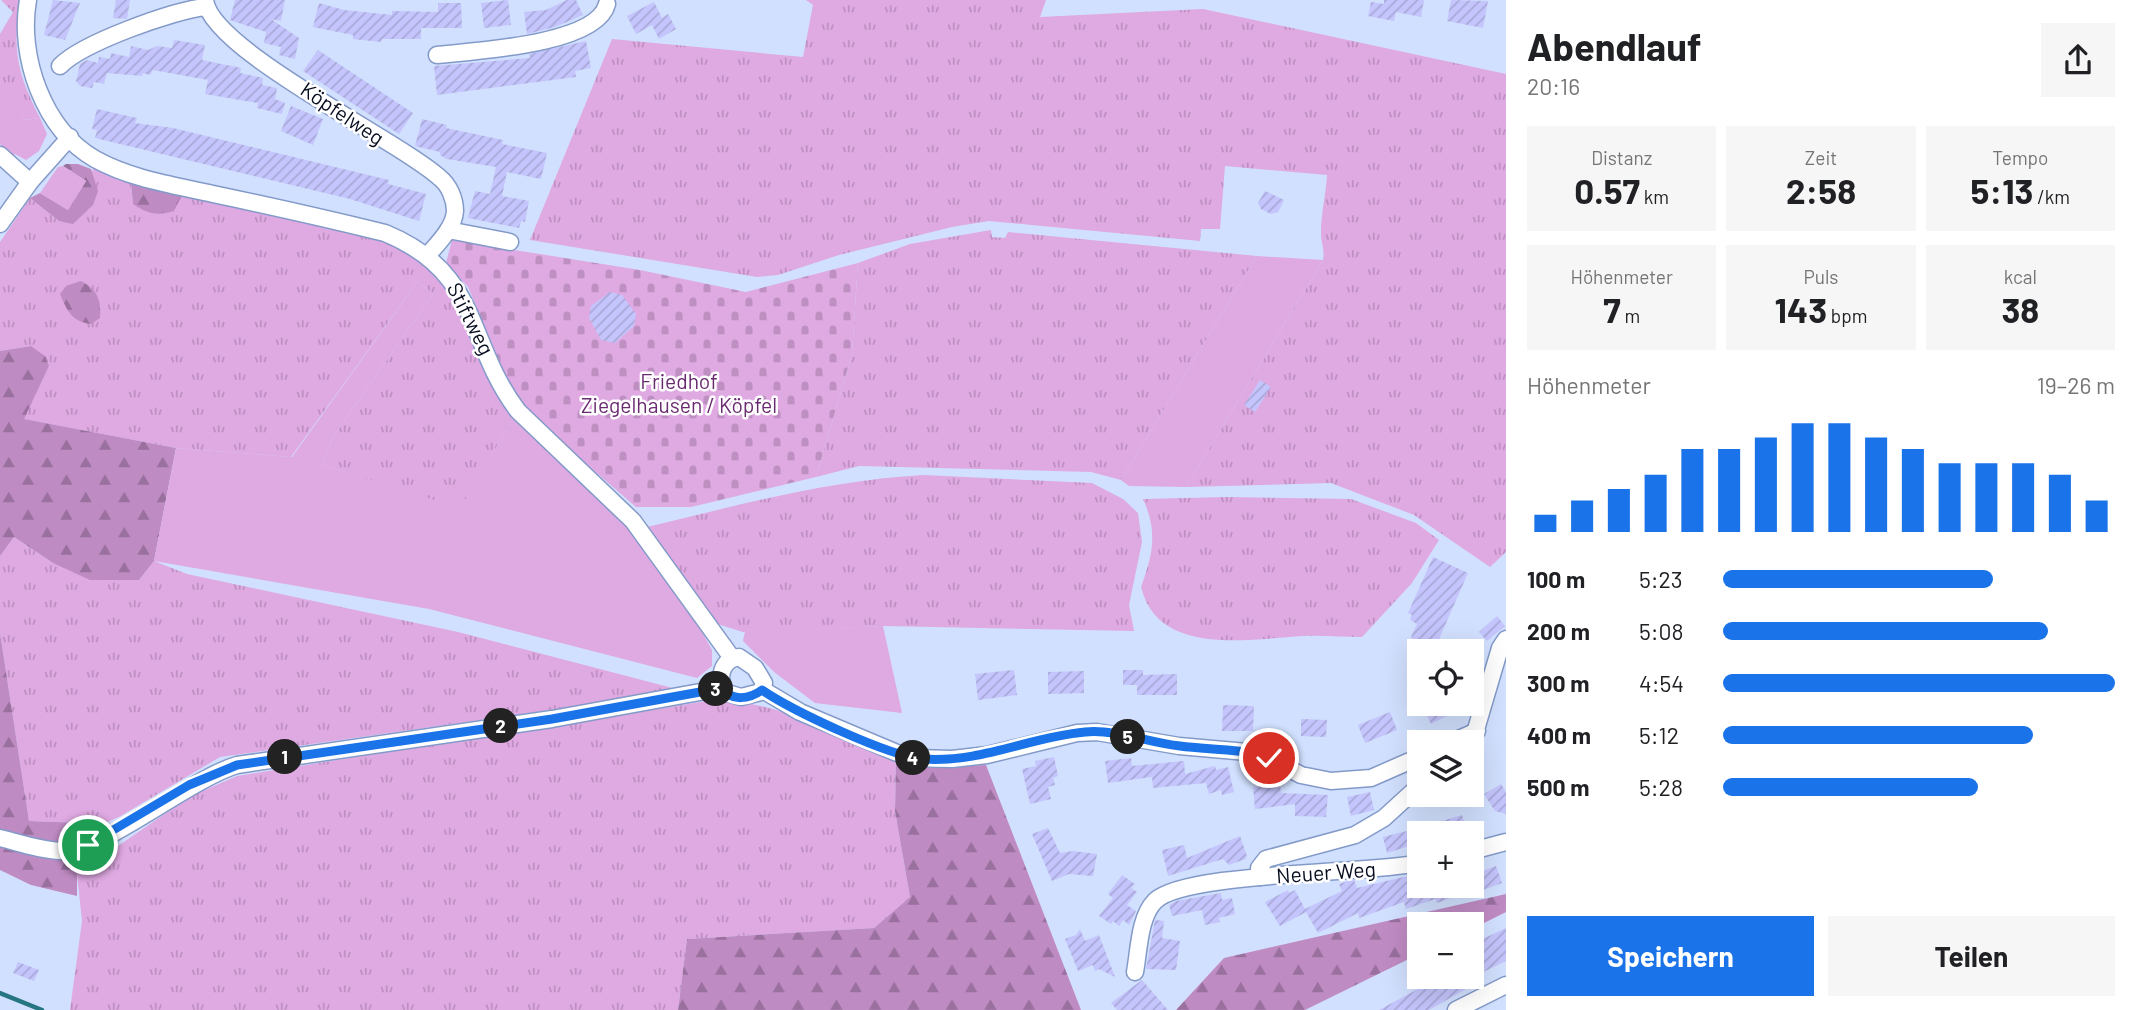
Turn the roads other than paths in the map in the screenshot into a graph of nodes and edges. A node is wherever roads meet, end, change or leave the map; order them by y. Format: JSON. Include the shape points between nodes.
{"nodes":[{"id":1,"x":29,"y":0,"type":"edge"},
{"id":2,"x":610,"y":1,"type":"edge"},
{"id":3,"x":206,"y":4,"type":"edge"},
{"id":4,"x":438,"y":55,"type":"dead end"},
{"id":5,"x":60,"y":66,"type":"dead end"},
{"id":6,"x":70,"y":137,"type":"junction"},
{"id":7,"x":0,"y":155,"type":"edge"},
{"id":8,"x":30,"y":182,"type":"junction"},
{"id":9,"x":0,"y":224,"type":"edge"},
{"id":10,"x":448,"y":230,"type":"junction"},
{"id":11,"x":510,"y":242,"type":"dead end"},
{"id":12,"x":427,"y":256,"type":"junction"},
{"id":13,"x":1506,"y":639,"type":"edge"},
{"id":14,"x":732,"y":658,"type":"junction"},
{"id":15,"x":722,"y":688,"type":"junction"},
{"id":16,"x":762,"y":690,"type":"junction"},
{"id":17,"x":1476,"y":730,"type":"edge"},
{"id":18,"x":1407,"y":762,"type":"edge"},
{"id":19,"x":1407,"y":797,"type":"edge"},
{"id":20,"x":0,"y":838,"type":"edge"},
{"id":21,"x":1506,"y":842,"type":"edge"},
{"id":22,"x":1484,"y":848,"type":"edge"},
{"id":23,"x":1407,"y":865,"type":"edge"},
{"id":24,"x":1260,"y":877,"type":"junction"},
{"id":25,"x":1135,"y":972,"type":"dead end"},
{"id":26,"x":1506,"y":985,"type":"edge"},
{"id":27,"x":1456,"y":1010,"type":"edge"}],
"edges":[{"from":1,"to":6,"type":"street","name":"Stiftweg","via":[[26,40],[33,74],[44,100]]},
{"from":2,"to":4,"type":"street","via":[[605,12],[582,29],[537,42]]},
{"from":3,"to":5,"type":"street","name":"Köpfelweg","via":[[111,37]]},
{"from":3,"to":10,"type":"street","name":"Köpfelweg","via":[[216,24],[275,69],[440,178],[453,197],[455,211]]},
{"from":6,"to":8,"type":"street"},
{"from":6,"to":12,"type":"street","name":"Stiftweg","via":[[95,159],[138,177],[385,233]]},
{"from":7,"to":8,"type":"street"},
{"from":8,"to":9,"type":"street"},
{"from":10,"to":11,"type":"street"},
{"from":10,"to":12,"type":"street"},
{"from":12,"to":14,"type":"street","name":"Stiftweg","via":[[459,291],[518,411],[633,521]]},
{"from":13,"to":17,"type":"street"},
{"from":14,"to":15,"type":"street","via":[[722,672]]},
{"from":14,"to":16,"type":"street","name":"Stiftweg","via":[[741,658],[755,668],[763,681]]},
{"from":15,"to":16,"type":"street","via":[[741,698]]},
{"from":15,"to":20,"type":"street","via":[[552,719],[237,765],[198,781],[78,849],[55,850]]},
{"from":16,"to":18,"type":"street","via":[[800,712],[917,758],[987,755],[1097,732],[1247,752],[1301,775],[1331,781],[1371,778]]},
{"from":19,"to":24,"type":"street","name":"Neuer Weg","via":[[1355,835],[1266,859],[1259,868]]},
{"from":21,"to":22,"type":"street"},
{"from":23,"to":24,"type":"street","name":"Neuer Weg"},
{"from":24,"to":25,"type":"street","via":[[1161,895],[1147,912]]},
{"from":26,"to":27,"type":"street"}]}
